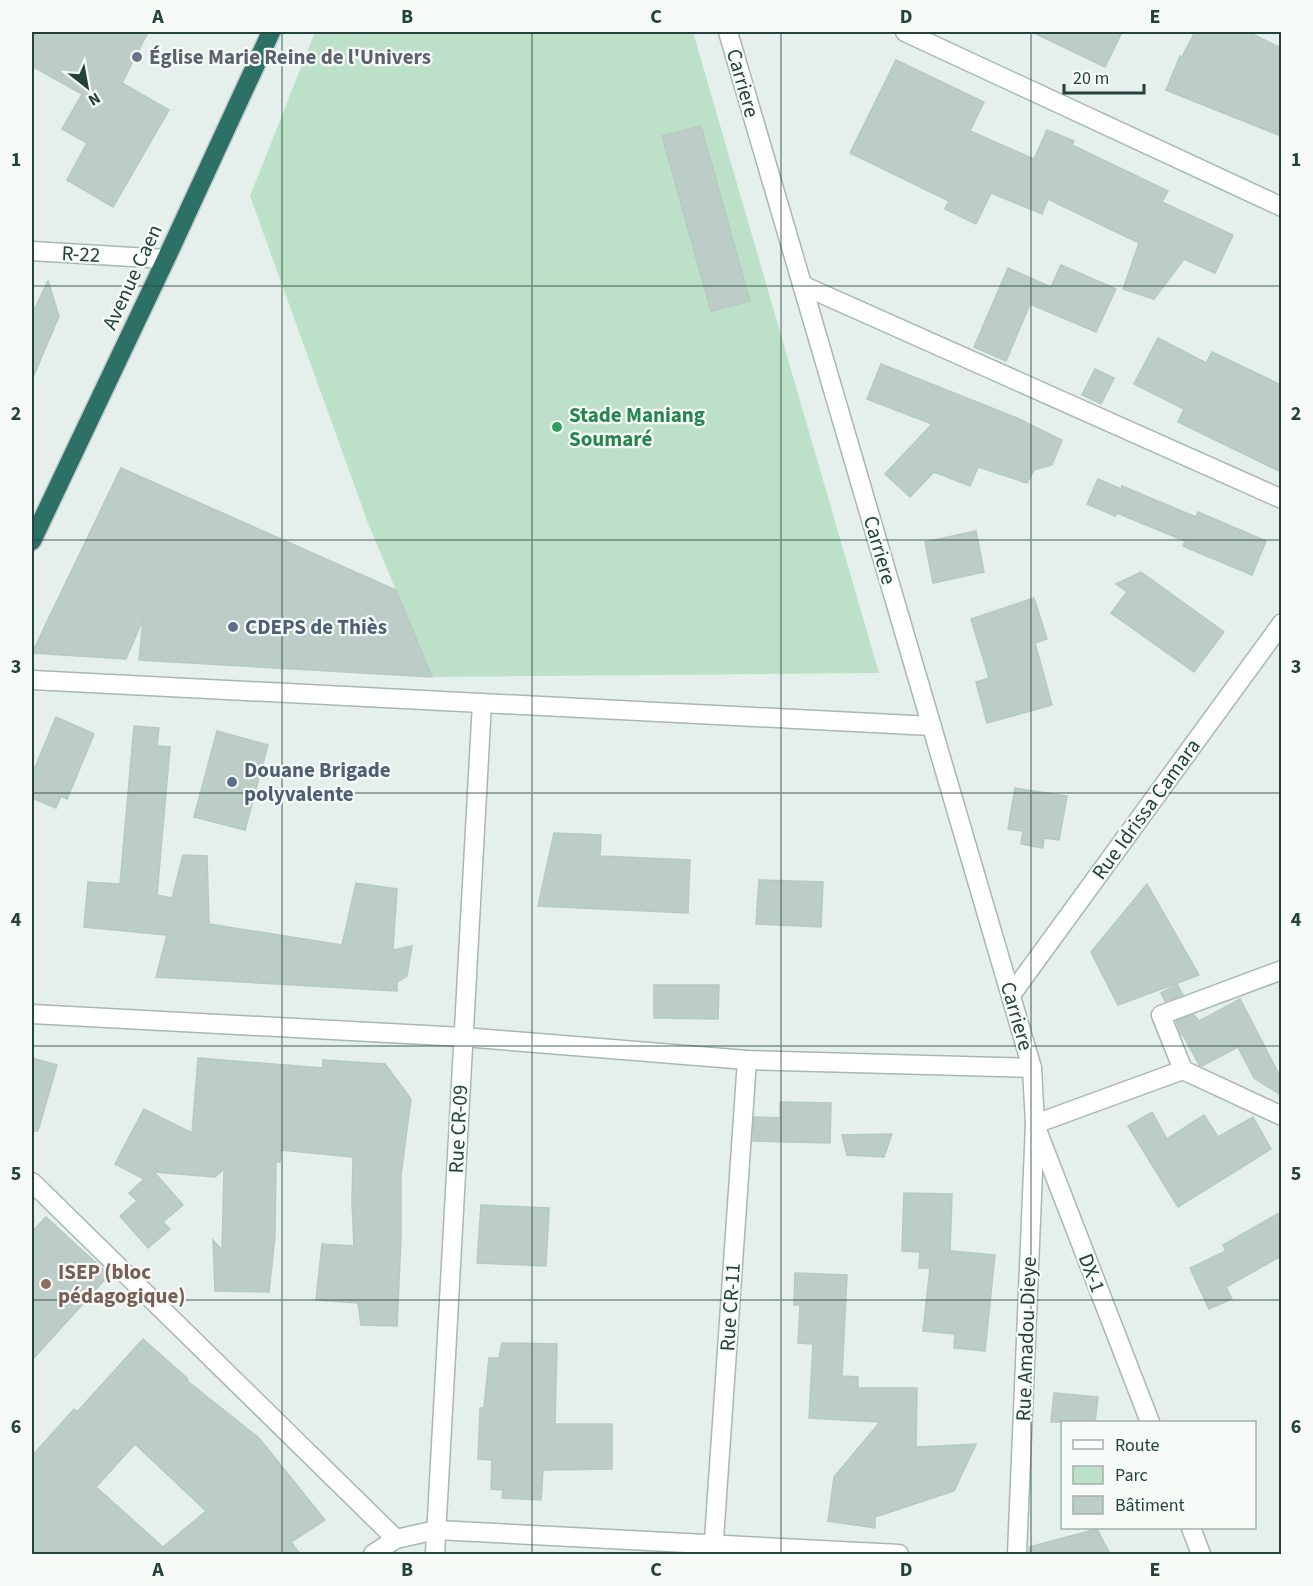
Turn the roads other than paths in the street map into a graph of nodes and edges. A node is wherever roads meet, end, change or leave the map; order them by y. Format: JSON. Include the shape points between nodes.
{"nodes":[{"id":1,"x":271,"y":32,"type":"edge"},
{"id":2,"x":728,"y":32,"type":"edge"},
{"id":3,"x":905,"y":32,"type":"edge"},
{"id":4,"x":1281,"y":207,"type":"edge"},
{"id":5,"x":32,"y":251,"type":"edge"},
{"id":6,"x":166,"y":259,"type":"junction"},
{"id":7,"x":802,"y":285,"type":"junction"},
{"id":8,"x":1281,"y":499,"type":"edge"},
{"id":9,"x":32,"y":541,"type":"edge"},
{"id":10,"x":1281,"y":623,"type":"edge"},
{"id":11,"x":32,"y":680,"type":"edge"},
{"id":12,"x":482,"y":703,"type":"junction"},
{"id":13,"x":932,"y":726,"type":"junction"},
{"id":14,"x":1281,"y":970,"type":"edge"},
{"id":15,"x":1011,"y":994,"type":"junction"},
{"id":16,"x":32,"y":1014,"type":"edge"},
{"id":17,"x":463,"y":1037,"type":"junction"},
{"id":18,"x":747,"y":1060,"type":"junction"},
{"id":19,"x":1032,"y":1068,"type":"junction"},
{"id":20,"x":1183,"y":1070,"type":"junction"},
{"id":21,"x":1281,"y":1116,"type":"edge"},
{"id":22,"x":1035,"y":1124,"type":"junction"},
{"id":23,"x":32,"y":1182,"type":"edge"},
{"id":24,"x":1150,"y":1421,"type":"edge"},
{"id":25,"x":1192,"y":1529,"type":"edge"},
{"id":26,"x":436,"y":1530,"type":"junction"},
{"id":27,"x":396,"y":1539,"type":"junction"},
{"id":28,"x":713,"y":1549,"type":"edge"},
{"id":29,"x":373,"y":1554,"type":"edge"},
{"id":30,"x":435,"y":1554,"type":"edge"},
{"id":31,"x":899,"y":1554,"type":"edge"},
{"id":32,"x":1017,"y":1554,"type":"edge"},
{"id":33,"x":1201,"y":1554,"type":"edge"}],
"edges":[{"from":1,"to":6,"type":"highway","name":"Avenue Caen"},
{"from":2,"to":7,"type":"street","name":"Carriere"},
{"from":3,"to":4,"type":"street"},
{"from":5,"to":6,"type":"street","name":"R-22"},
{"from":6,"to":9,"type":"highway","name":"Avenue Caen"},
{"from":7,"to":8,"type":"street"},
{"from":7,"to":13,"type":"street","name":"Carriere"},
{"from":10,"to":15,"type":"street","name":"Rue Idrissa Camara"},
{"from":11,"to":12,"type":"street"},
{"from":12,"to":13,"type":"street"},
{"from":12,"to":17,"type":"street","name":"Rue CR-09"},
{"from":13,"to":15,"type":"street","name":"Carriere"},
{"from":14,"to":20,"type":"street","via":[[1161,1015]]},
{"from":15,"to":19,"type":"street","name":"Carriere"},
{"from":16,"to":17,"type":"street"},
{"from":17,"to":18,"type":"street"},
{"from":17,"to":26,"type":"street","name":"Rue CR-09"},
{"from":18,"to":19,"type":"street"},
{"from":18,"to":28,"type":"street","name":"Rue CR-11"},
{"from":19,"to":22,"type":"street","name":"Carriere"},
{"from":20,"to":21,"type":"street"},
{"from":20,"to":22,"type":"street"},
{"from":22,"to":24,"type":"street","name":"DX-1"},
{"from":22,"to":32,"type":"street","name":"Rue Amadou Dieye"},
{"from":23,"to":27,"type":"street"},
{"from":25,"to":33,"type":"street"},
{"from":26,"to":27,"type":"street"},
{"from":26,"to":28,"type":"street"},
{"from":26,"to":30,"type":"street","name":"Rue CR-09"},
{"from":27,"to":29,"type":"street"},
{"from":28,"to":31,"type":"street"}]}
